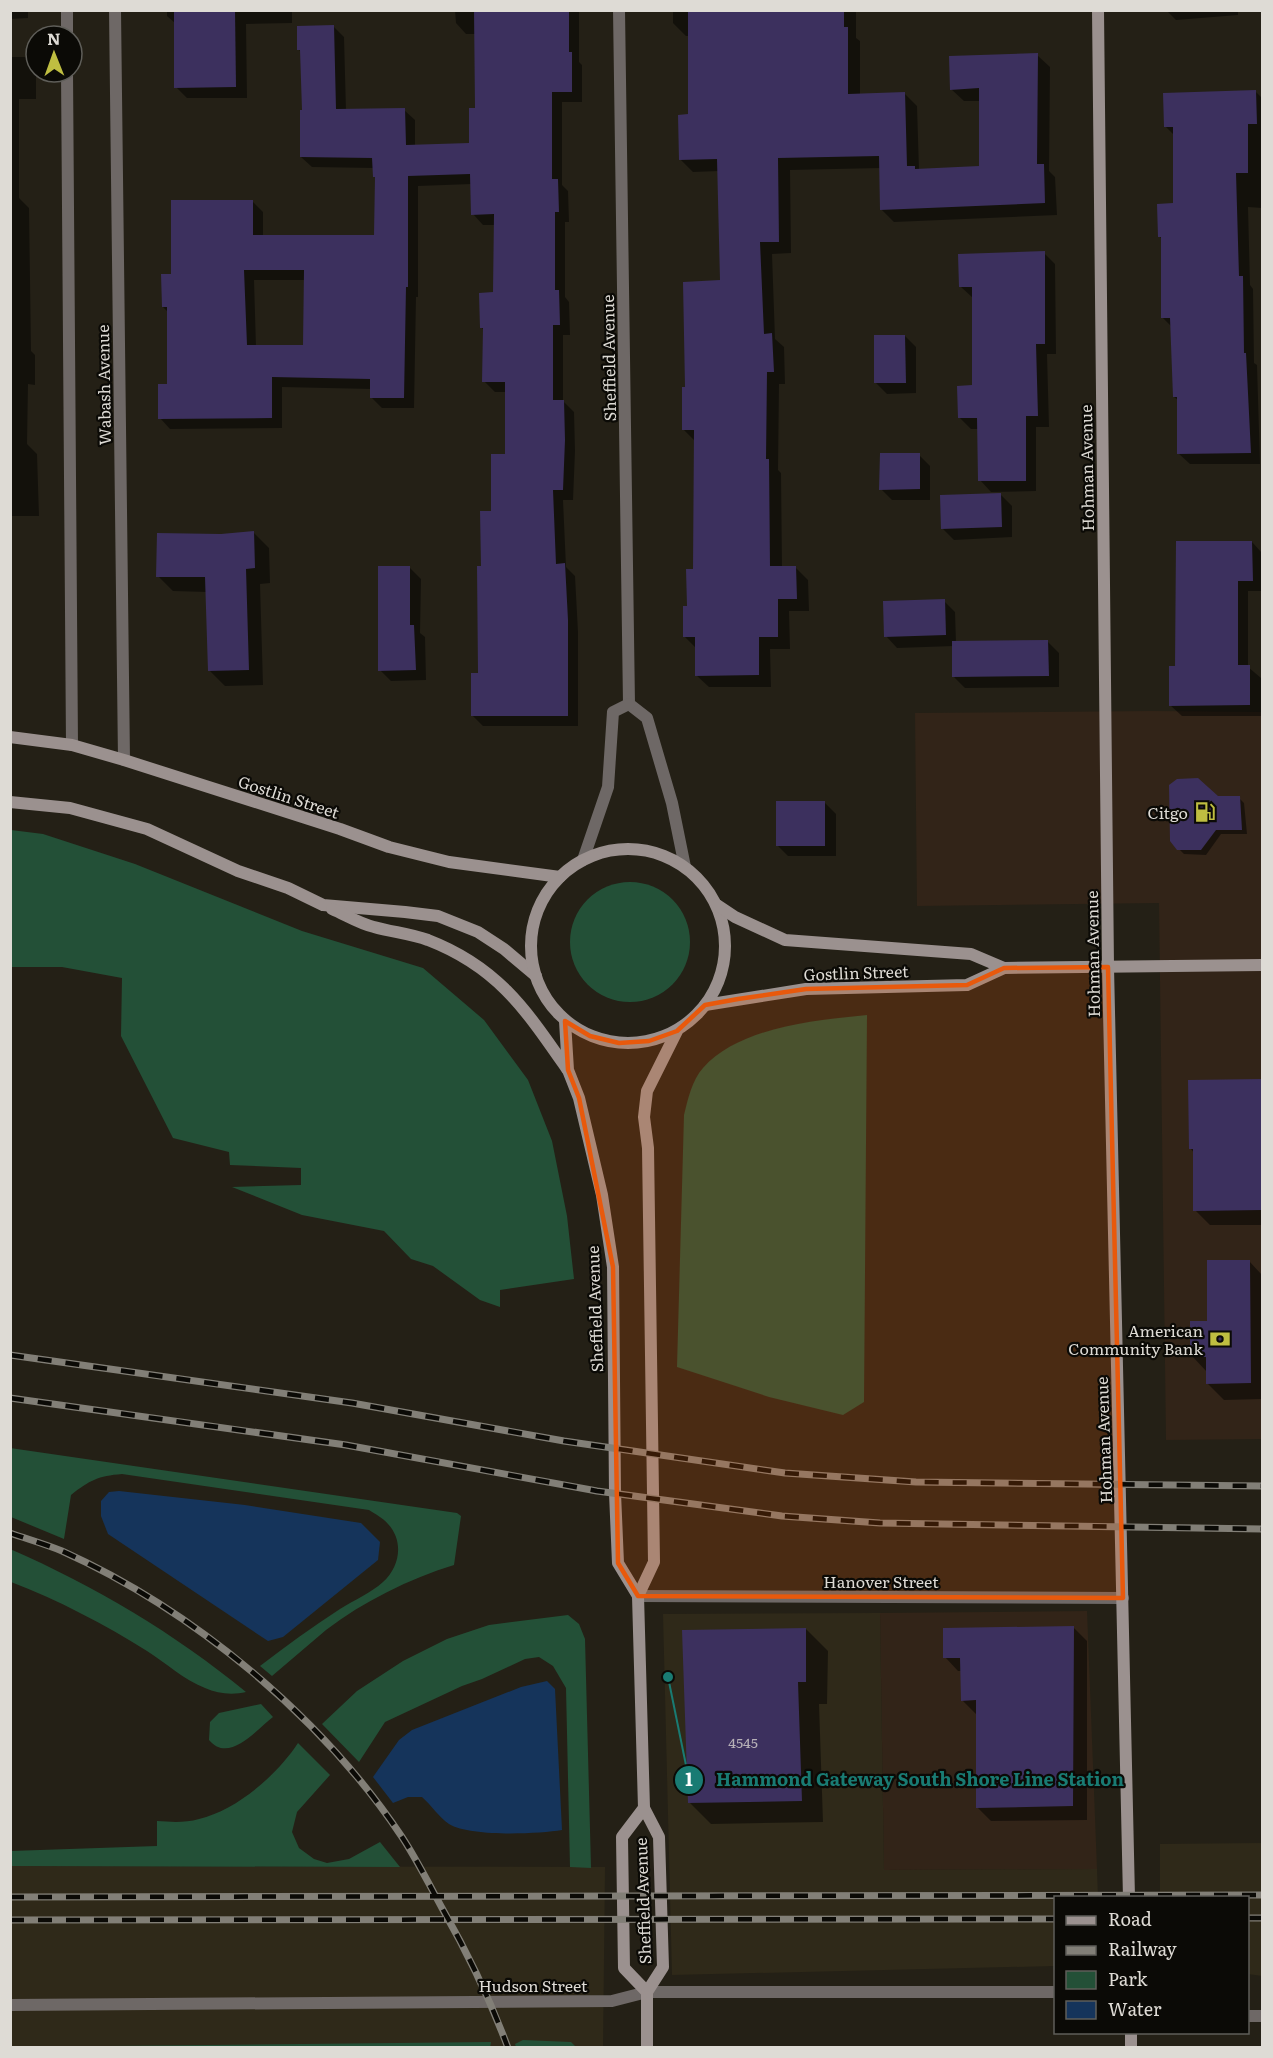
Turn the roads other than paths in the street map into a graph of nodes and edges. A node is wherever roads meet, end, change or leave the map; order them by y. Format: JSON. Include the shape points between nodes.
{"nodes":[{"id":1,"x":115,"y":10,"type":"edge"},
{"id":2,"x":620,"y":10,"type":"edge"},
{"id":3,"x":1098,"y":10,"type":"edge"},
{"id":4,"x":67,"y":84,"type":"edge"},
{"id":5,"x":629,"y":704,"type":"junction"},
{"id":6,"x":10,"y":737,"type":"edge"},
{"id":7,"x":72,"y":745,"type":"junction"},
{"id":8,"x":124,"y":759,"type":"junction"},
{"id":9,"x":10,"y":802,"type":"edge"},
{"id":10,"x":583,"y":860,"type":"junction"},
{"id":11,"x":685,"y":867,"type":"junction"},
{"id":12,"x":560,"y":877,"type":"junction"},
{"id":13,"x":322,"y":905,"type":"junction"},
{"id":14,"x":717,"y":905,"type":"junction"},
{"id":15,"x":1263,"y":965,"type":"edge"},
{"id":16,"x":1108,"y":967,"type":"junction"},
{"id":17,"x":1005,"y":968,"type":"junction"},
{"id":18,"x":536,"y":976,"type":"junction"},
{"id":19,"x":705,"y":1005,"type":"junction"},
{"id":20,"x":565,"y":1021,"type":"junction"},
{"id":21,"x":677,"y":1030,"type":"junction"},
{"id":22,"x":568,"y":1070,"type":"junction"},
{"id":23,"x":638,"y":1596,"type":"junction"},
{"id":24,"x":1123,"y":1598,"type":"junction"},
{"id":25,"x":644,"y":1808,"type":"junction"},
{"id":26,"x":1129,"y":1896,"type":"edge"},
{"id":27,"x":647,"y":1992,"type":"junction"},
{"id":28,"x":1054,"y":1992,"type":"edge"},
{"id":29,"x":10,"y":2005,"type":"edge"},
{"id":30,"x":647,"y":2048,"type":"edge"}],
"edges":[{"from":1,"to":8,"type":"street","name":"Wabash Avenue"},
{"from":2,"to":5,"type":"street","name":"Sheffield Avenue"},
{"from":3,"to":16,"type":"main road","name":"Hohman Avenue"},
{"from":4,"to":7,"type":"street","name":"Wabash Avenue"},
{"from":5,"to":10,"type":"street","via":[[613,712],[608,787]]},
{"from":5,"to":11,"type":"street","via":[[647,718],[672,803]]},
{"from":6,"to":7,"type":"main road","name":"Gostlin Street"},
{"from":7,"to":8,"type":"main road","name":"Gostlin Street"},
{"from":8,"to":12,"type":"main road","name":"Gostlin Street","via":[[389,847],[449,862]]},
{"from":9,"to":13,"type":"main road","via":[[70,808],[147,829],[238,872],[288,888]]},
{"from":10,"to":11,"type":"main road","via":[[608,851],[635,849],[661,855]]},
{"from":10,"to":12,"type":"main road"},
{"from":11,"to":14,"type":"main road"},
{"from":12,"to":18,"type":"main road","via":[[543,898],[533,924],[530,951]]},
{"from":13,"to":18,"type":"main road","via":[[438,916],[478,932]]},
{"from":13,"to":22,"type":"main road","via":[[371,927],[425,939],[456,952],[489,974],[526,1010]]},
{"from":14,"to":17,"type":"main road","name":"Gostlin Street","via":[[785,940],[971,954]]},
{"from":14,"to":19,"type":"main road","via":[[723,925],[723,967]]},
{"from":15,"to":16,"type":"main road","name":"Gostlin Street"},
{"from":16,"to":17,"type":"main road","name":"Gostlin Street"},
{"from":16,"to":24,"type":"main road","name":"Hohman Avenue"},
{"from":17,"to":19,"type":"main road","name":"Gostlin Street","via":[[967,985],[806,989]]},
{"from":18,"to":20,"type":"main road","via":[[547,1001]]},
{"from":19,"to":21,"type":"main road"},
{"from":20,"to":21,"type":"main road","via":[[590,1036],[619,1043],[649,1041]]},
{"from":20,"to":22,"type":"main road","name":"Sheffield Avenue"},
{"from":21,"to":23,"type":"main road","name":"Sheffield Avenue","via":[[647,1091],[644,1117],[648,1148],[654,1562]]},
{"from":22,"to":23,"type":"main road","name":"Sheffield Avenue","via":[[579,1098],[599,1184],[613,1266],[618,1563]]},
{"from":23,"to":24,"type":"street","name":"Hanover Street"},
{"from":23,"to":25,"type":"main road","name":"Sheffield Avenue"},
{"from":24,"to":26,"type":"main road","name":"Hohman Avenue"},
{"from":25,"to":27,"type":"main road","name":"Sheffield Avenue","via":[[659,1837],[663,1967]]},
{"from":25,"to":27,"type":"main road","name":"Sheffield Avenue","via":[[622,1837],[622,1849],[624,1968]]},
{"from":27,"to":28,"type":"street","name":"Hudson Street"},
{"from":27,"to":29,"type":"street","name":"Hudson Street","via":[[612,2001]]},
{"from":27,"to":30,"type":"main road"}]}
